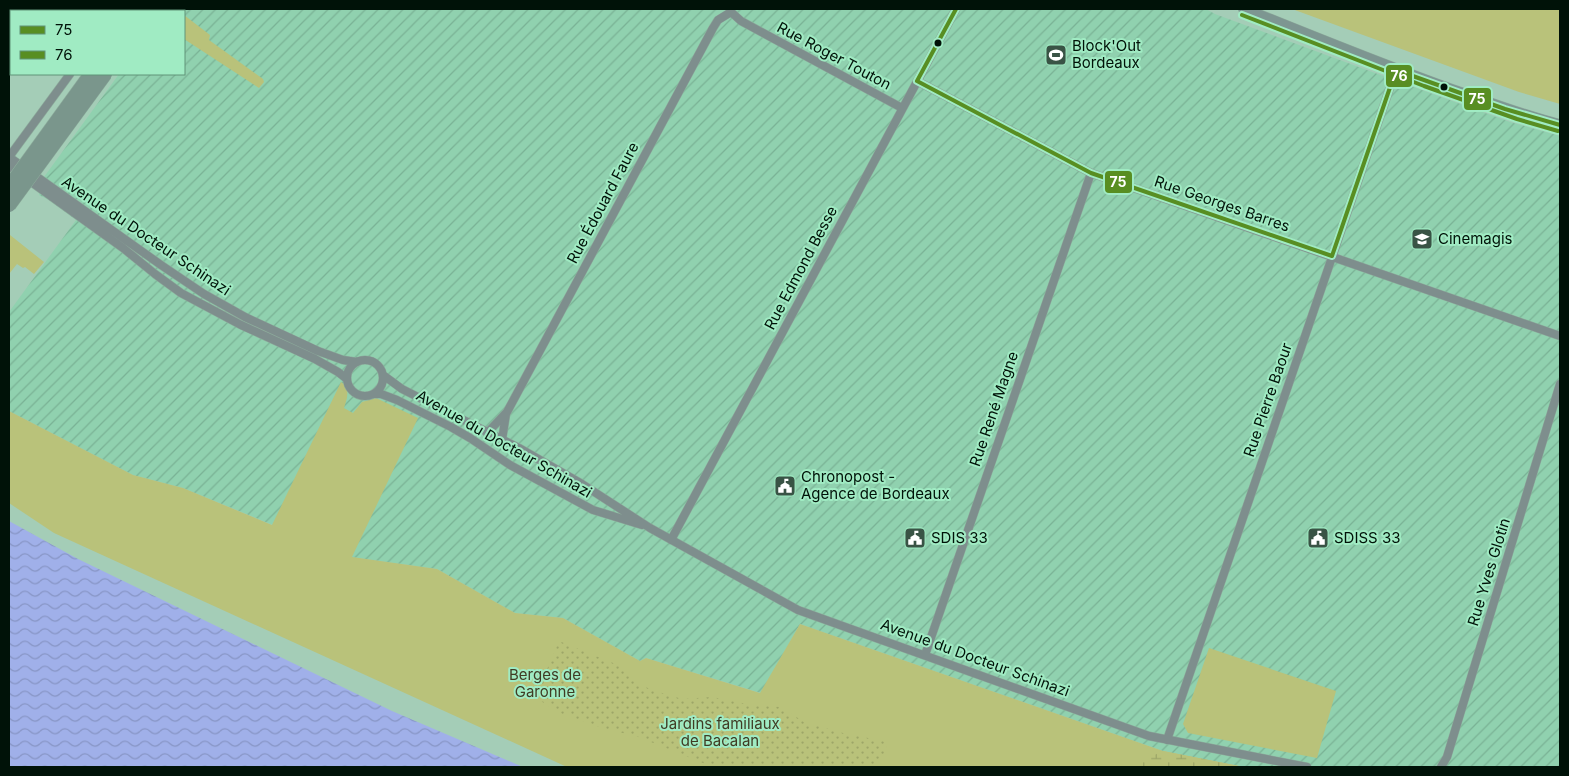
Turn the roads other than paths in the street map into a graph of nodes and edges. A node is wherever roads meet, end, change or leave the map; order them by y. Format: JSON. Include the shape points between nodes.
{"nodes":[{"id":1,"x":956,"y":9,"type":"edge"},
{"id":2,"x":1244,"y":9,"type":"edge"},
{"id":3,"x":730,"y":11,"type":"edge"},
{"id":4,"x":1396,"y":70,"type":"junction"},
{"id":5,"x":69,"y":75,"type":"edge"},
{"id":6,"x":90,"y":75,"type":"edge"},
{"id":7,"x":104,"y":75,"type":"edge"},
{"id":8,"x":917,"y":81,"type":"junction"},
{"id":9,"x":902,"y":108,"type":"junction"},
{"id":10,"x":1560,"y":125,"type":"edge"},
{"id":11,"x":9,"y":157,"type":"edge"},
{"id":12,"x":9,"y":166,"type":"edge"},
{"id":13,"x":1090,"y":173,"type":"junction"},
{"id":14,"x":9,"y":187,"type":"edge"},
{"id":15,"x":9,"y":205,"type":"edge"},
{"id":16,"x":1332,"y":256,"type":"junction"},
{"id":17,"x":1560,"y":336,"type":"edge"},
{"id":18,"x":357,"y":362,"type":"junction"},
{"id":19,"x":383,"y":375,"type":"junction"},
{"id":20,"x":347,"y":379,"type":"junction"},
{"id":21,"x":1560,"y":384,"type":"edge"},
{"id":22,"x":374,"y":394,"type":"junction"},
{"id":23,"x":507,"y":412,"type":"junction"},
{"id":24,"x":486,"y":433,"type":"junction"},
{"id":25,"x":502,"y":440,"type":"junction"},
{"id":26,"x":650,"y":528,"type":"junction"},
{"id":27,"x":671,"y":540,"type":"junction"},
{"id":28,"x":925,"y":655,"type":"junction"},
{"id":29,"x":1167,"y":740,"type":"junction"},
{"id":30,"x":1307,"y":767,"type":"edge"},
{"id":31,"x":1442,"y":767,"type":"edge"}],
"edges":[{"from":1,"to":8,"type":"street","name":"Rue Edmond Besse"},
{"from":2,"to":4,"type":"main road"},
{"from":3,"to":9,"type":"street","name":"Rue Roger Touton","via":[[740,21]]},
{"from":3,"to":23,"type":"street","name":"Rue Édouard Faure","via":[[713,28]]},
{"from":4,"to":10,"type":"main road"},
{"from":4,"to":16,"type":"street","name":"Rue Pierre Baour"},
{"from":5,"to":11,"type":"street"},
{"from":6,"to":14,"type":"highway","bridge":true},
{"from":7,"to":15,"type":"highway","bridge":true},
{"from":8,"to":9,"type":"street","name":"Rue Edmond Besse"},
{"from":8,"to":13,"type":"street","name":"Rue Georges Barres"},
{"from":9,"to":27,"type":"street","name":"Rue Edmond Besse"},
{"from":11,"to":18,"type":"street","name":"Avenue du Docteur Schinazi","via":[[204,294],[318,351]]},
{"from":12,"to":20,"type":"street","name":"Avenue du Docteur Schinazi","via":[[181,293],[315,359]]},
{"from":13,"to":16,"type":"street","name":"Rue Georges Barres"},
{"from":13,"to":28,"type":"street","name":"Rue René Magne"},
{"from":16,"to":17,"type":"street"},
{"from":16,"to":29,"type":"street","name":"Rue Pierre Baour"},
{"from":18,"to":19,"type":"street","via":[[373,362]]},
{"from":18,"to":20,"type":"street","via":[[349,370]]},
{"from":19,"to":22,"type":"street","via":[[382,385]]},
{"from":19,"to":24,"type":"street","name":"Avenue du Docteur Schinazi","via":[[402,390]]},
{"from":20,"to":22,"type":"street","via":[[357,394]]},
{"from":21,"to":31,"type":"street","name":"Rue Yves Glotin"},
{"from":22,"to":26,"type":"street","name":"Avenue du Docteur Schinazi","via":[[388,396],[425,413],[510,465],[593,510]]},
{"from":23,"to":24,"type":"street","name":"Rue Édouard Faure"},
{"from":23,"to":25,"type":"street","name":"Rue Édouard Faure"},
{"from":24,"to":25,"type":"street","name":"Avenue du Docteur Schinazi"},
{"from":25,"to":26,"type":"street","name":"Avenue du Docteur Schinazi","via":[[582,484]]},
{"from":26,"to":27,"type":"street","name":"Avenue du Docteur Schinazi"},
{"from":27,"to":28,"type":"street","name":"Avenue du Docteur Schinazi","via":[[798,610]]},
{"from":28,"to":29,"type":"street","name":"Avenue du Docteur Schinazi"},
{"from":29,"to":30,"type":"street","name":"Avenue du Docteur Schinazi"}]}
